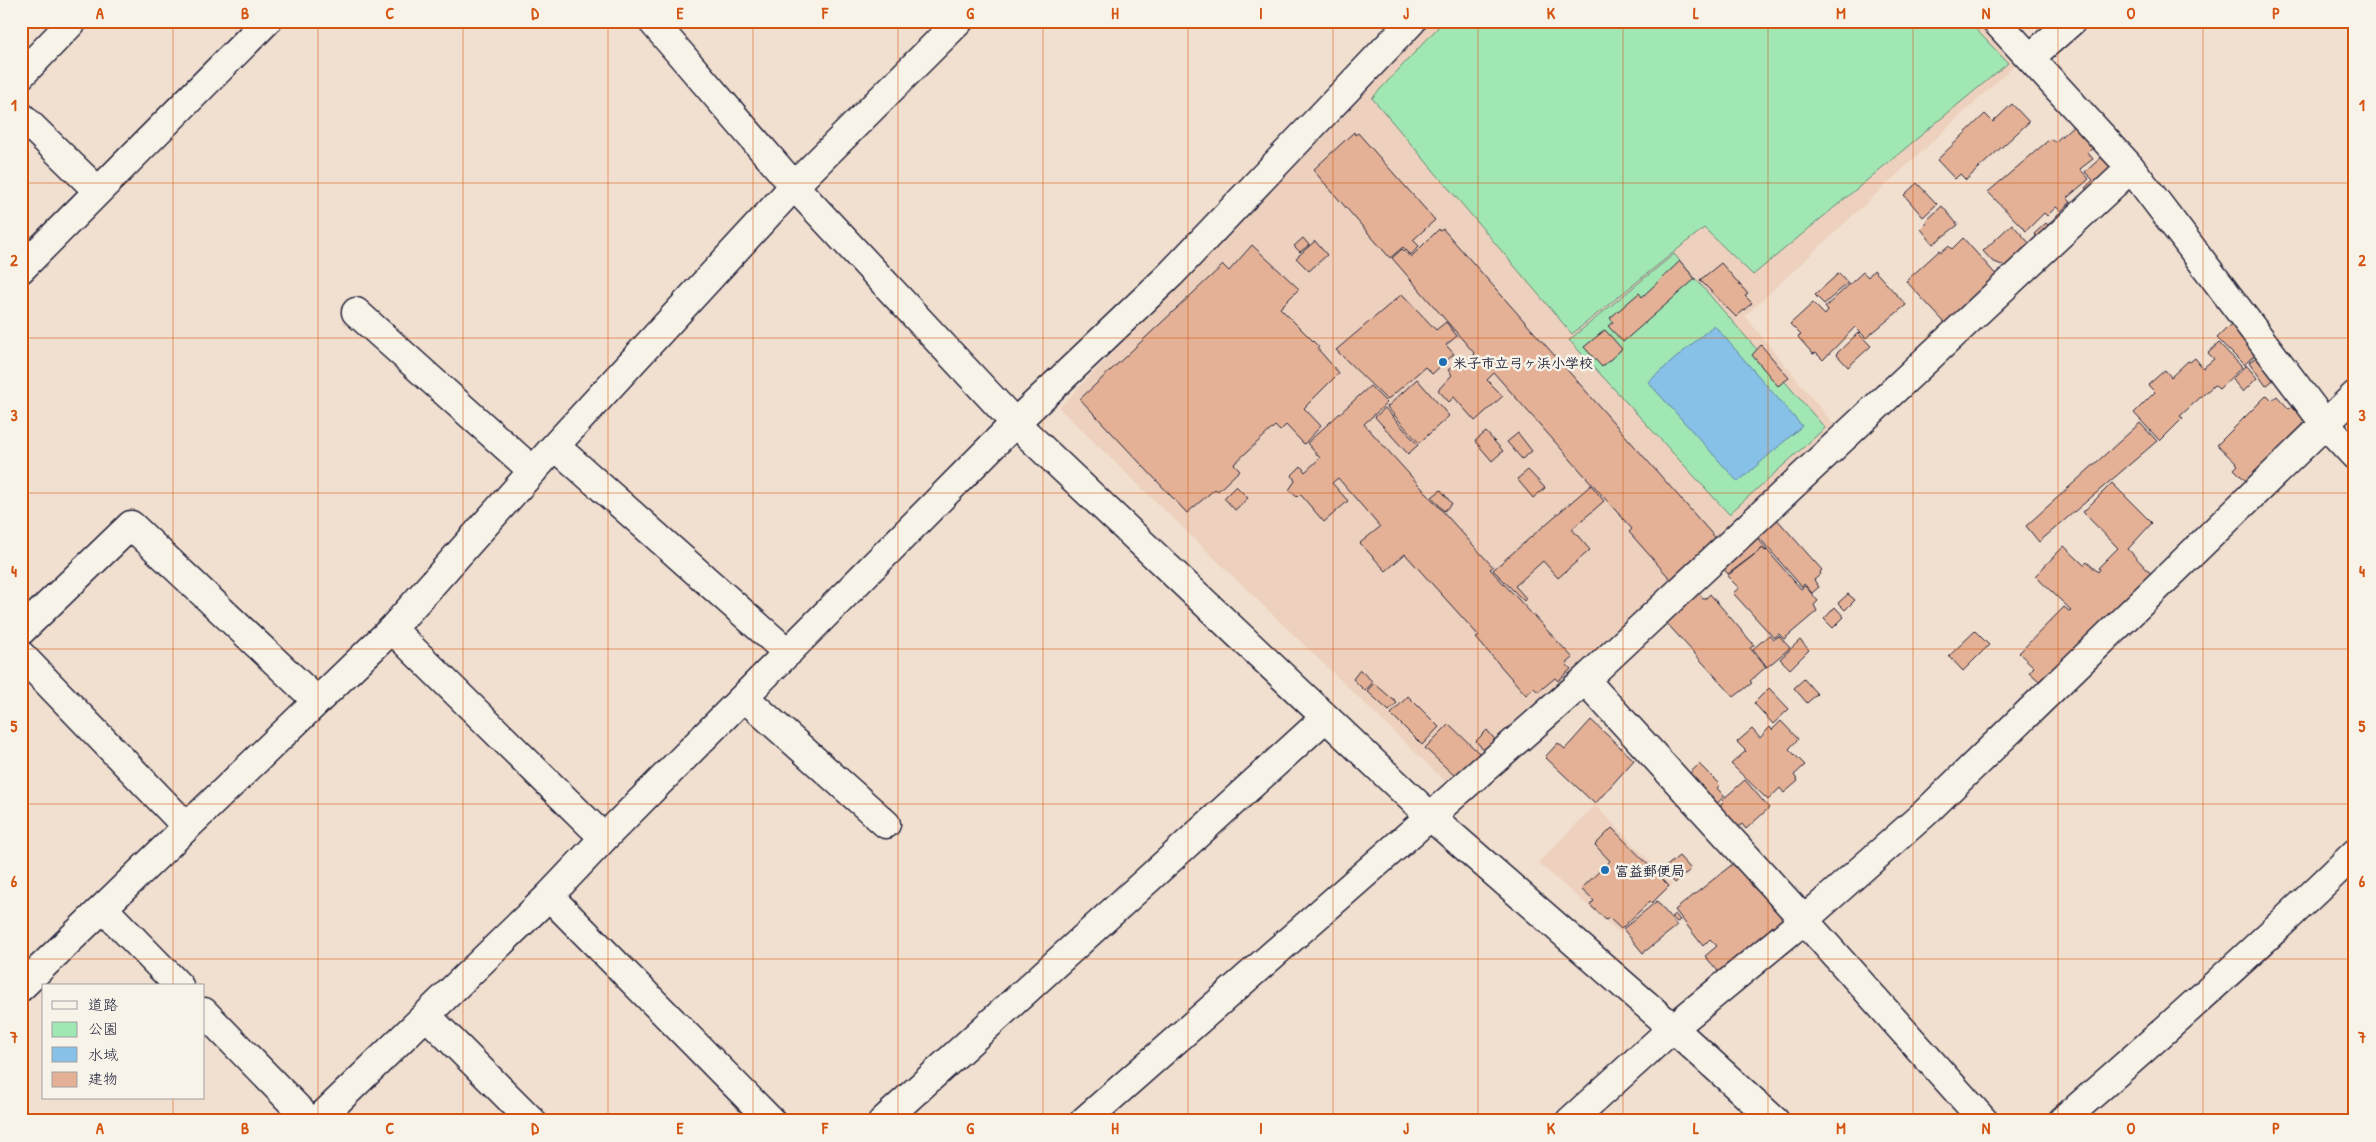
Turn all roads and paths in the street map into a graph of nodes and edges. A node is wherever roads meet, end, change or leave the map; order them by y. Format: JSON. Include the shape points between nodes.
{"nodes":[{"id":1,"x":73,"y":21,"type":"edge"},
{"id":2,"x":267,"y":21,"type":"edge"},
{"id":3,"x":652,"y":21,"type":"edge"},
{"id":4,"x":959,"y":21,"type":"edge"},
{"id":5,"x":1996,"y":21,"type":"edge"},
{"id":6,"x":2072,"y":21,"type":"edge"},
{"id":7,"x":1410,"y":22,"type":"edge"},
{"id":8,"x":2031,"y":57,"type":"junction"},
{"id":9,"x":21,"y":75,"type":"edge"},
{"id":10,"x":21,"y":116,"type":"edge"},
{"id":11,"x":2131,"y":168,"type":"junction"},
{"id":12,"x":794,"y":186,"type":"junction"},
{"id":13,"x":98,"y":191,"type":"junction"},
{"id":14,"x":21,"y":269,"type":"edge"},
{"id":15,"x":356,"y":312,"type":"dead end"},
{"id":16,"x":2355,"y":395,"type":"edge"},
{"id":17,"x":1015,"y":424,"type":"junction"},
{"id":18,"x":2326,"y":424,"type":"junction"},
{"id":19,"x":556,"y":446,"type":"junction"},
{"id":20,"x":2355,"y":456,"type":"edge"},
{"id":21,"x":533,"y":471,"type":"junction"},
{"id":22,"x":392,"y":629,"type":"junction"},
{"id":23,"x":21,"y":631,"type":"edge"},
{"id":24,"x":788,"y":653,"type":"junction"},
{"id":25,"x":21,"y":655,"type":"edge"},
{"id":26,"x":1584,"y":680,"type":"junction"},
{"id":27,"x":744,"y":697,"type":"junction"},
{"id":28,"x":317,"y":701,"type":"junction"},
{"id":29,"x":1325,"y":718,"type":"junction"},
{"id":30,"x":1431,"y":816,"type":"junction"},
{"id":31,"x":886,"y":824,"type":"dead end"},
{"id":32,"x":187,"y":827,"type":"junction"},
{"id":33,"x":604,"y":838,"type":"junction"},
{"id":34,"x":2355,"y":853,"type":"edge"},
{"id":35,"x":549,"y":896,"type":"junction"},
{"id":36,"x":103,"y":908,"type":"junction"},
{"id":37,"x":1804,"y":920,"type":"junction"},
{"id":38,"x":177,"y":984,"type":"edge"},
{"id":39,"x":21,"y":987,"type":"edge"},
{"id":40,"x":205,"y":1013,"type":"edge"},
{"id":41,"x":426,"y":1015,"type":"junction"},
{"id":42,"x":1673,"y":1028,"type":"junction"},
{"id":43,"x":310,"y":1121,"type":"edge"},
{"id":44,"x":316,"y":1121,"type":"edge"},
{"id":45,"x":532,"y":1121,"type":"edge"},
{"id":46,"x":771,"y":1121,"type":"edge"},
{"id":47,"x":883,"y":1121,"type":"edge"},
{"id":48,"x":1084,"y":1121,"type":"edge"},
{"id":49,"x":1570,"y":1121,"type":"edge"},
{"id":50,"x":1775,"y":1121,"type":"edge"},
{"id":51,"x":1984,"y":1121,"type":"edge"},
{"id":52,"x":2062,"y":1121,"type":"edge"}],
"edges":[{"from":1,"to":9,"type":"street"},
{"from":2,"to":13,"type":"street"},
{"from":3,"to":12,"type":"street"},
{"from":4,"to":12,"type":"street"},
{"from":5,"to":8,"type":"street"},
{"from":6,"to":8,"type":"street"},
{"from":7,"to":17,"type":"street","via":[[1171,274]]},
{"from":8,"to":11,"type":"street"},
{"from":10,"to":13,"type":"street"},
{"from":11,"to":18,"type":"street"},
{"from":11,"to":26,"type":"street"},
{"from":12,"to":17,"type":"street"},
{"from":12,"to":19,"type":"street"},
{"from":13,"to":14,"type":"street"},
{"from":15,"to":21,"type":"street"},
{"from":16,"to":18,"type":"street"},
{"from":17,"to":24,"type":"street"},
{"from":17,"to":29,"type":"street"},
{"from":18,"to":20,"type":"street"},
{"from":18,"to":37,"type":"street","via":[[1925,813]]},
{"from":19,"to":21,"type":"street"},
{"from":19,"to":24,"type":"street"},
{"from":21,"to":22,"type":"street"},
{"from":22,"to":28,"type":"street"},
{"from":22,"to":33,"type":"street"},
{"from":23,"to":28,"type":"street","via":[[131,525]]},
{"from":24,"to":27,"type":"street"},
{"from":25,"to":32,"type":"street"},
{"from":26,"to":30,"type":"street"},
{"from":26,"to":37,"type":"street"},
{"from":27,"to":31,"type":"street"},
{"from":27,"to":33,"type":"street"},
{"from":28,"to":32,"type":"street"},
{"from":29,"to":30,"type":"street"},
{"from":29,"to":47,"type":"street"},
{"from":30,"to":42,"type":"street"},
{"from":30,"to":48,"type":"street"},
{"from":32,"to":36,"type":"street"},
{"from":33,"to":35,"type":"street"},
{"from":34,"to":52,"type":"street","via":[[2286,921]]},
{"from":35,"to":41,"type":"street"},
{"from":35,"to":46,"type":"street"},
{"from":36,"to":38,"type":"street"},
{"from":36,"to":39,"type":"street"},
{"from":37,"to":42,"type":"street"},
{"from":37,"to":51,"type":"street"},
{"from":40,"to":43,"type":"street"},
{"from":41,"to":44,"type":"street"},
{"from":41,"to":45,"type":"street"},
{"from":42,"to":49,"type":"street"},
{"from":42,"to":50,"type":"street"}]}
